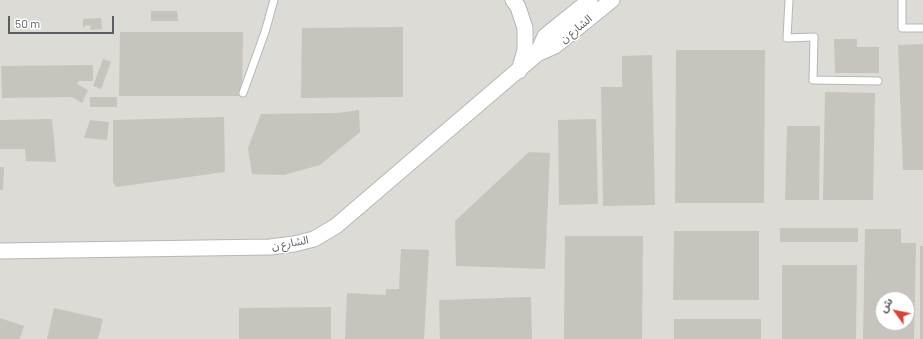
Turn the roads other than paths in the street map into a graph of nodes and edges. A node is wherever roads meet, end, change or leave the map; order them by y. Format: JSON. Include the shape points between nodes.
{"nodes":[{"id":1,"x":274,"y":0,"type":"edge"},
{"id":2,"x":513,"y":0,"type":"edge"},
{"id":3,"x":590,"y":0,"type":"edge"},
{"id":4,"x":612,"y":0,"type":"edge"},
{"id":5,"x":789,"y":0,"type":"edge"},
{"id":6,"x":902,"y":0,"type":"edge"},
{"id":7,"x":923,"y":28,"type":"edge"},
{"id":8,"x":537,"y":54,"type":"junction"},
{"id":9,"x":519,"y":71,"type":"junction"},
{"id":10,"x":878,"y":81,"type":"dead end"},
{"id":11,"x":242,"y":93,"type":"dead end"},
{"id":12,"x":0,"y":251,"type":"edge"}],
"edges":[{"from":1,"to":11,"type":"lane"},
{"from":2,"to":9,"type":"street","via":[[525,28],[525,50]]},
{"from":3,"to":8,"type":"street","name":"الشارع ن","via":[[545,36]]},
{"from":4,"to":8,"type":"street","name":"الشارع ن","via":[[555,46]]},
{"from":5,"to":10,"type":"lane","via":[[787,38],[814,37],[813,80]]},
{"from":6,"to":7,"type":"lane","via":[[902,28]]},
{"from":8,"to":9,"type":"street","name":"الشارع ن"},
{"from":9,"to":12,"type":"street","name":"الشارع ن","via":[[336,226],[314,239],[270,247]]}]}
